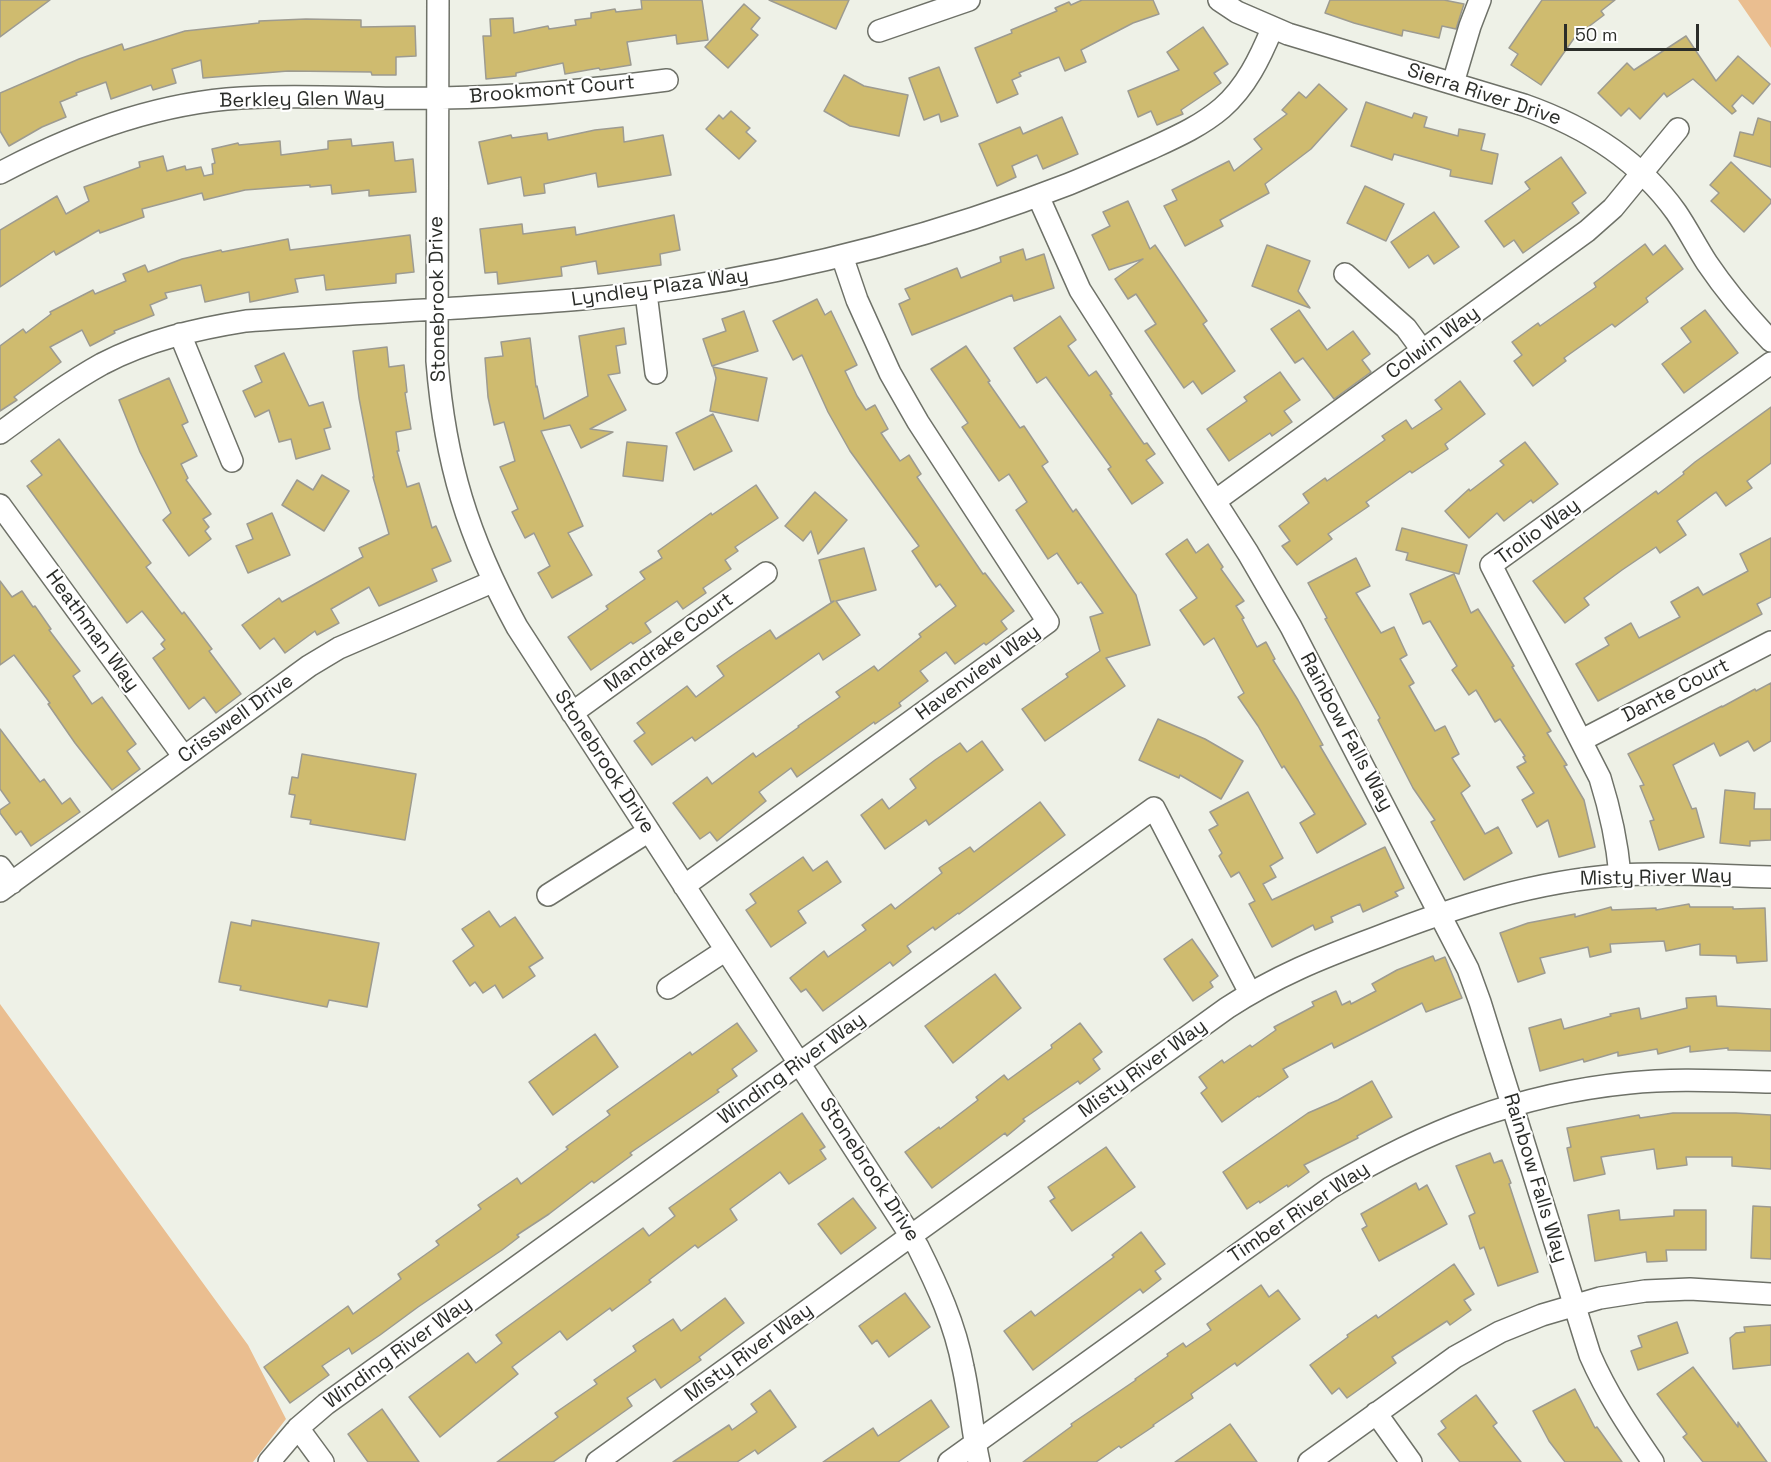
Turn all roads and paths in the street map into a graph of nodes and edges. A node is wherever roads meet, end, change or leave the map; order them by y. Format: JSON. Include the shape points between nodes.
{"nodes":[{"id":1,"x":438,"y":0,"type":"edge"},
{"id":2,"x":969,"y":0,"type":"edge"},
{"id":3,"x":1219,"y":0,"type":"edge"},
{"id":4,"x":1480,"y":0,"type":"edge"},
{"id":5,"x":1272,"y":29,"type":"junction"},
{"id":6,"x":879,"y":31,"type":"dead end"},
{"id":7,"x":667,"y":80,"type":"dead end"},
{"id":8,"x":1453,"y":83,"type":"junction"},
{"id":9,"x":437,"y":98,"type":"junction"},
{"id":10,"x":1678,"y":129,"type":"dead end"},
{"id":11,"x":0,"y":173,"type":"edge"},
{"id":12,"x":1642,"y":173,"type":"junction"},
{"id":13,"x":1038,"y":196,"type":"junction"},
{"id":14,"x":842,"y":256,"type":"junction"},
{"id":15,"x":1345,"y":274,"type":"dead end"},
{"id":16,"x":646,"y":293,"type":"junction"},
{"id":17,"x":436,"y":309,"type":"junction"},
{"id":18,"x":180,"y":334,"type":"junction"},
{"id":19,"x":1771,"y":341,"type":"edge"},
{"id":20,"x":1422,"y":351,"type":"junction"},
{"id":21,"x":1771,"y":363,"type":"edge"},
{"id":22,"x":656,"y":373,"type":"dead end"},
{"id":23,"x":0,"y":433,"type":"edge"},
{"id":24,"x":232,"y":461,"type":"dead end"},
{"id":25,"x":1215,"y":501,"type":"junction"},
{"id":26,"x":0,"y":505,"type":"edge"},
{"id":27,"x":766,"y":573,"type":"dead end"},
{"id":28,"x":492,"y":582,"type":"junction"},
{"id":29,"x":1771,"y":642,"type":"edge"},
{"id":30,"x":572,"y":713,"type":"junction"},
{"id":31,"x":1582,"y":740,"type":"junction"},
{"id":32,"x":184,"y":757,"type":"junction"},
{"id":33,"x":649,"y":831,"type":"junction"},
{"id":34,"x":1620,"y":875,"type":"junction"},
{"id":35,"x":1771,"y":877,"type":"edge"},
{"id":36,"x":4,"y":880,"type":"edge"},
{"id":37,"x":684,"y":886,"type":"junction"},
{"id":38,"x":548,"y":895,"type":"dead end"},
{"id":39,"x":1440,"y":912,"type":"junction"},
{"id":40,"x":726,"y":950,"type":"junction"},
{"id":41,"x":668,"y":988,"type":"dead end"},
{"id":42,"x":1250,"y":993,"type":"junction"},
{"id":43,"x":800,"y":1063,"type":"junction"},
{"id":44,"x":1771,"y":1082,"type":"edge"},
{"id":45,"x":1512,"y":1105,"type":"junction"},
{"id":46,"x":912,"y":1236,"type":"junction"},
{"id":47,"x":1771,"y":1294,"type":"edge"},
{"id":48,"x":1574,"y":1305,"type":"junction"},
{"id":49,"x":1376,"y":1413,"type":"junction"},
{"id":50,"x":298,"y":1428,"type":"junction"},
{"id":51,"x":977,"y":1453,"type":"edge"},
{"id":52,"x":269,"y":1462,"type":"edge"},
{"id":53,"x":323,"y":1462,"type":"edge"},
{"id":54,"x":597,"y":1462,"type":"edge"},
{"id":55,"x":949,"y":1462,"type":"edge"},
{"id":56,"x":1308,"y":1462,"type":"edge"},
{"id":57,"x":1411,"y":1462,"type":"edge"},
{"id":58,"x":1653,"y":1462,"type":"edge"}],
"edges":[{"from":1,"to":9,"type":"street","name":"Stonebrook Drive"},
{"from":2,"to":6,"type":"street"},
{"from":3,"to":5,"type":"street","name":"Sierra River Drive"},
{"from":4,"to":8,"type":"street"},
{"from":5,"to":8,"type":"street","name":"Sierra River Drive"},
{"from":5,"to":13,"type":"street","name":"Lyndley Plaza Way","via":[[1242,86],[1200,124]]},
{"from":7,"to":9,"type":"street","name":"Brookmont Court","via":[[585,90]]},
{"from":8,"to":12,"type":"street","name":"Sierra River Drive","via":[[1553,115],[1614,149]]},
{"from":9,"to":11,"type":"street","name":"Berkley Glen Way","via":[[278,96],[188,105],[92,130]]},
{"from":9,"to":17,"type":"street","name":"Stonebrook Drive"},
{"from":10,"to":12,"type":"street","name":"Colwin Way"},
{"from":12,"to":19,"type":"street","name":"Sierra River Drive","via":[[1676,212],[1726,290]]},
{"from":12,"to":20,"type":"street","name":"Colwin Way","via":[[1613,208],[1587,231]]},
{"from":13,"to":14,"type":"street","name":"Lyndley Plaza Way"},
{"from":13,"to":25,"type":"street","name":"Rainbow Falls Way","via":[[1080,290]]},
{"from":14,"to":16,"type":"street","name":"Lyndley Plaza Way","via":[[769,273]]},
{"from":14,"to":37,"type":"street","name":"Havenview Way","via":[[890,373],[1048,622]]},
{"from":15,"to":20,"type":"street","via":[[1406,328]]},
{"from":16,"to":17,"type":"street","name":"Lyndley Plaza Way"},
{"from":16,"to":22,"type":"street"},
{"from":17,"to":18,"type":"street","name":"Lyndley Plaza Way","via":[[246,321]]},
{"from":17,"to":28,"type":"street","name":"Stonebrook Drive","via":[[440,401],[446,440],[473,537]]},
{"from":18,"to":23,"type":"street","name":"Lyndley Plaza Way","via":[[103,364]]},
{"from":18,"to":24,"type":"street"},
{"from":20,"to":25,"type":"street","name":"Colwin Way"},
{"from":21,"to":31,"type":"street","name":"Trolio Way","via":[[1491,565]]},
{"from":25,"to":39,"type":"street","name":"Rainbow Falls Way","via":[[1291,627]]},
{"from":26,"to":32,"type":"street","name":"Heathman Way"},
{"from":27,"to":30,"type":"street","name":"Mandrake Court"},
{"from":28,"to":30,"type":"street","name":"Stonebrook Drive"},
{"from":28,"to":32,"type":"street","name":"Crisswell Drive","via":[[339,648]]},
{"from":29,"to":31,"type":"street","name":"Dante Court"},
{"from":30,"to":33,"type":"street","name":"Stonebrook Drive"},
{"from":31,"to":34,"type":"street","name":"Trolio Way","via":[[1609,807]]},
{"from":32,"to":36,"type":"street","name":"Crisswell Drive"},
{"from":33,"to":37,"type":"street","name":"Stonebrook Drive"},
{"from":33,"to":38,"type":"street"},
{"from":34,"to":35,"type":"street","name":"Misty River Way"},
{"from":34,"to":39,"type":"street","name":"Misty River Way","via":[[1510,891]]},
{"from":37,"to":40,"type":"street","name":"Stonebrook Drive"},
{"from":39,"to":42,"type":"street","name":"Misty River Way","via":[[1300,966]]},
{"from":39,"to":45,"type":"street","name":"Rainbow Falls Way","via":[[1468,969]]},
{"from":40,"to":41,"type":"street"},
{"from":40,"to":43,"type":"street","name":"Stonebrook Drive"},
{"from":42,"to":43,"type":"street","name":"Winding River Way","via":[[1154,808]]},
{"from":42,"to":46,"type":"street","name":"Misty River Way"},
{"from":43,"to":46,"type":"street","name":"Stonebrook Drive"},
{"from":43,"to":50,"type":"street","name":"Winding River Way"},
{"from":44,"to":45,"type":"street","name":"Timber River Way","via":[[1630,1083],[1573,1090]]},
{"from":45,"to":48,"type":"street","name":"Rainbow Falls Way"},
{"from":45,"to":51,"type":"street","name":"Timber River Way","via":[[1420,1138],[1330,1188]]},
{"from":46,"to":51,"type":"street","name":"Stonebrook Drive","via":[[951,1323],[963,1366]]},
{"from":46,"to":54,"type":"street","name":"Misty River Way"},
{"from":47,"to":48,"type":"street","via":[[1690,1289],[1600,1298]]},
{"from":48,"to":49,"type":"street","via":[[1500,1332]]},
{"from":48,"to":58,"type":"street","name":"Rainbow Falls Way","via":[[1604,1388]]},
{"from":49,"to":56,"type":"street"},
{"from":49,"to":57,"type":"street"},
{"from":50,"to":52,"type":"street","name":"Winding River Way"},
{"from":50,"to":53,"type":"street"},
{"from":51,"to":55,"type":"street","name":"Timber River Way"}]}
